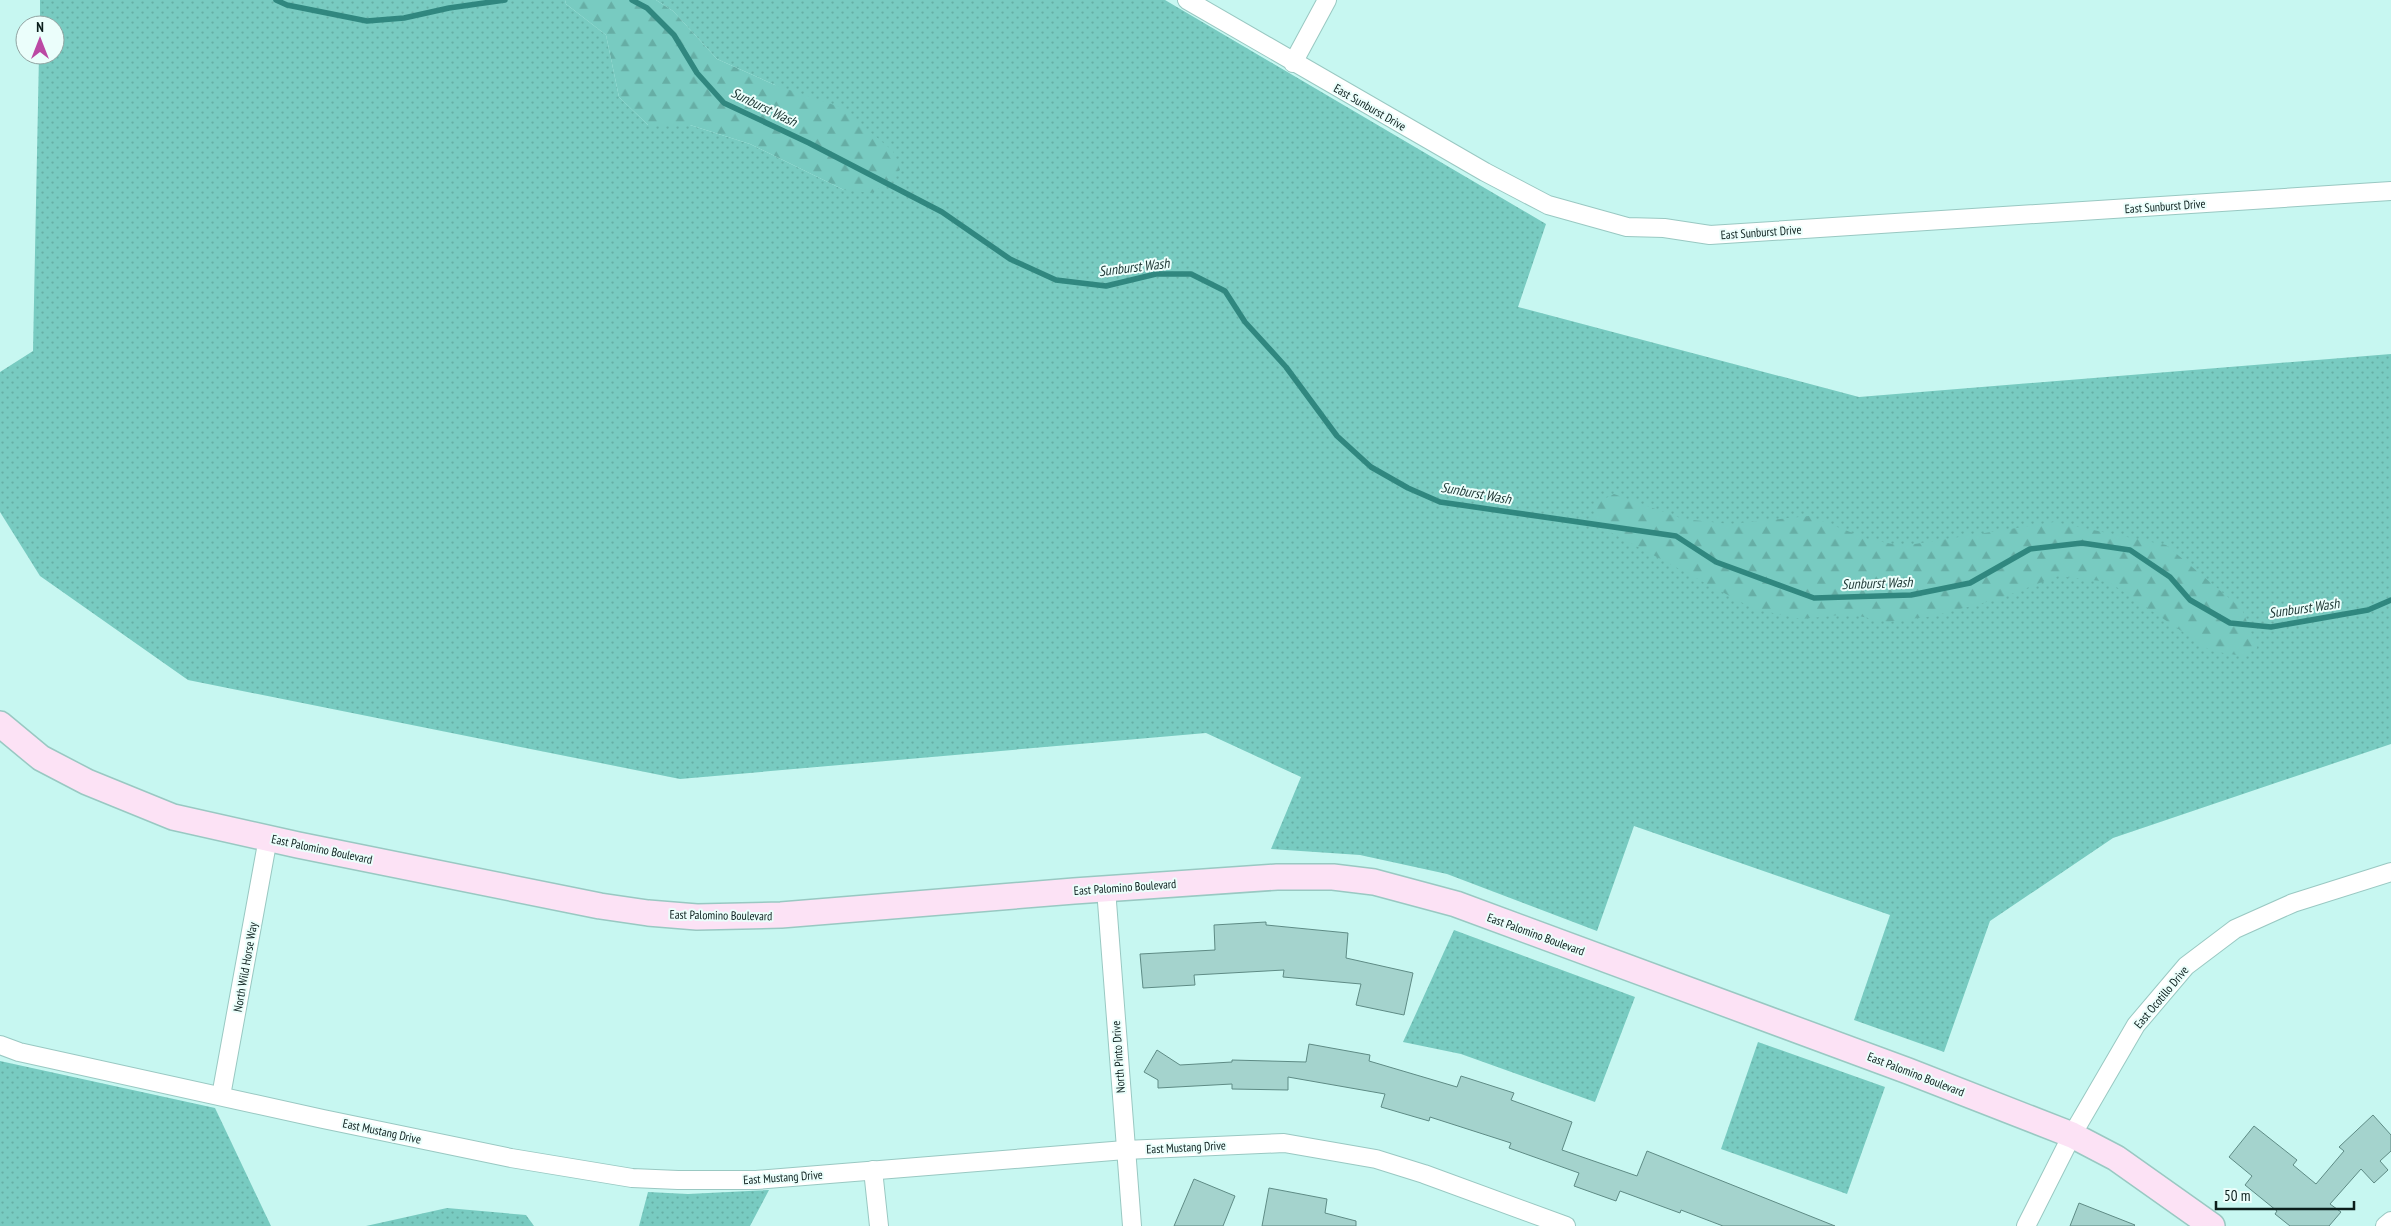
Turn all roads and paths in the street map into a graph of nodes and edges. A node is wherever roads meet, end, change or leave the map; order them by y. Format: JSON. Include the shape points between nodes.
{"nodes":[{"id":1,"x":1187,"y":0,"type":"edge"},
{"id":2,"x":1327,"y":0,"type":"edge"},
{"id":3,"x":1293,"y":63,"type":"junction"},
{"id":4,"x":2391,"y":192,"type":"edge"},
{"id":5,"x":0,"y":724,"type":"edge"},
{"id":6,"x":268,"y":838,"type":"junction"},
{"id":7,"x":2391,"y":872,"type":"edge"},
{"id":8,"x":1106,"y":889,"type":"junction"},
{"id":9,"x":0,"y":1045,"type":"edge"},
{"id":10,"x":221,"y":1096,"type":"junction"},
{"id":11,"x":2072,"y":1135,"type":"junction"},
{"id":12,"x":1125,"y":1150,"type":"junction"},
{"id":13,"x":873,"y":1170,"type":"junction"},
{"id":14,"x":2391,"y":1221,"type":"edge"},
{"id":15,"x":879,"y":1226,"type":"edge"},
{"id":16,"x":1132,"y":1226,"type":"edge"},
{"id":17,"x":1566,"y":1226,"type":"edge"},
{"id":18,"x":2026,"y":1226,"type":"edge"},
{"id":19,"x":2212,"y":1226,"type":"edge"},
{"id":20,"x":2385,"y":1226,"type":"edge"}],
"edges":[{"from":1,"to":3,"type":"street","name":"East Sunburst Drive"},
{"from":2,"to":3,"type":"street"},
{"from":3,"to":4,"type":"street","name":"East Sunburst Drive","via":[[1548,205],[1627,227],[1664,228],[1710,235]]},
{"from":5,"to":6,"type":"street","name":"East Palomino Boulevard","via":[[41,758],[87,782],[173,817]]},
{"from":6,"to":8,"type":"street","name":"East Palomino Boulevard","via":[[600,906],[697,917],[781,915]]},
{"from":6,"to":10,"type":"street","name":"North Wild Horse Way"},
{"from":7,"to":11,"type":"street","name":"East Ocotillo Drive","via":[[2293,903],[2235,929],[2186,966],[2136,1025]]},
{"from":8,"to":11,"type":"street","name":"East Palomino Boulevard","via":[[1278,877],[1333,877],[1374,882],[1456,904]]},
{"from":8,"to":12,"type":"street","name":"North Pinto Drive"},
{"from":9,"to":10,"type":"street","name":"East Mustang Drive","via":[[19,1052]]},
{"from":10,"to":13,"type":"street","name":"East Mustang Drive","via":[[511,1158],[632,1178],[756,1180]]},
{"from":11,"to":18,"type":"street","name":"East Ocotillo Drive"},
{"from":11,"to":19,"type":"street","name":"East Palomino Boulevard","via":[[2116,1158]]},
{"from":12,"to":13,"type":"street","name":"East Mustang Drive"},
{"from":12,"to":16,"type":"street","name":"North Pinto Drive"},
{"from":12,"to":17,"type":"street","name":"East Mustang Drive","via":[[1284,1144],[1331,1150],[1376,1159],[1424,1174]]},
{"from":13,"to":15,"type":"street"},
{"from":14,"to":20,"type":"street"}]}
